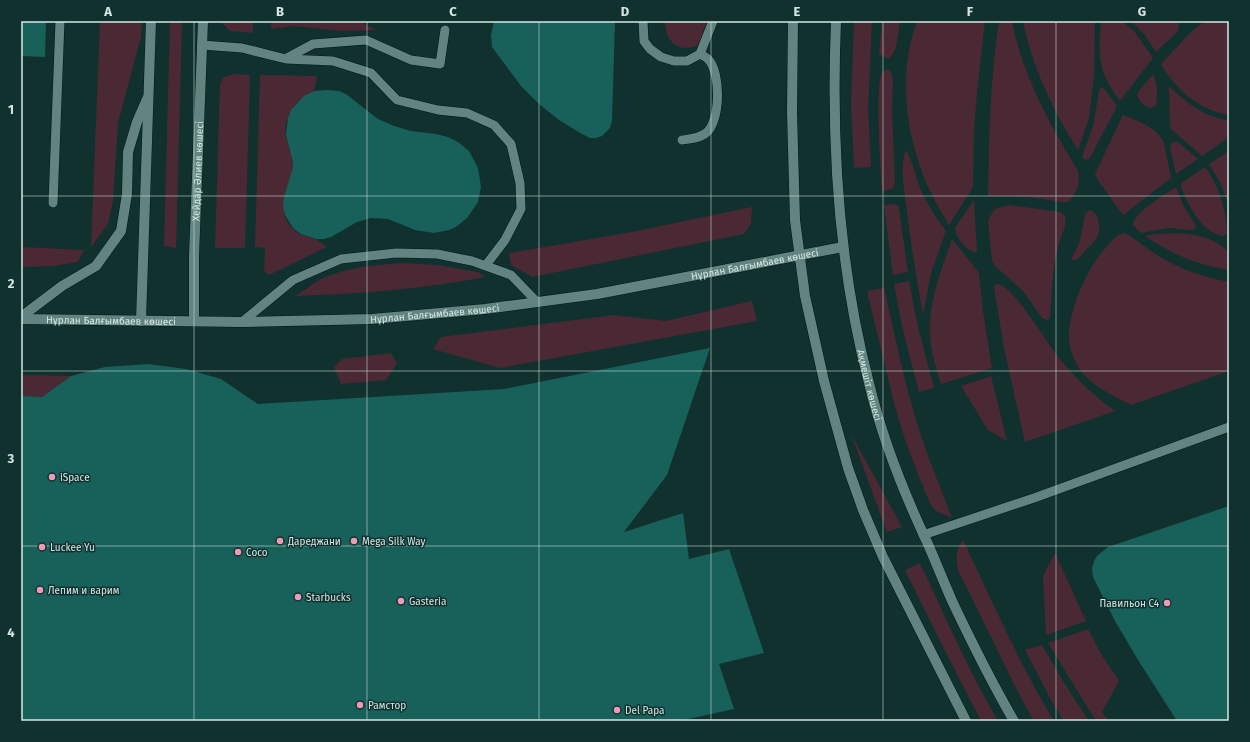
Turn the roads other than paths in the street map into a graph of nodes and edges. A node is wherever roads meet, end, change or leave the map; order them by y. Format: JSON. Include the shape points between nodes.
{"nodes":[{"id":1,"x":60,"y":21,"type":"edge"},
{"id":2,"x":151,"y":21,"type":"edge"},
{"id":3,"x":203,"y":21,"type":"edge"},
{"id":4,"x":642,"y":21,"type":"edge"},
{"id":5,"x":713,"y":21,"type":"edge"},
{"id":6,"x":794,"y":21,"type":"edge"},
{"id":7,"x":836,"y":21,"type":"edge"},
{"id":8,"x":445,"y":30,"type":"dead end"},
{"id":9,"x":202,"y":45,"type":"junction"},
{"id":10,"x":700,"y":54,"type":"junction"},
{"id":11,"x":286,"y":59,"type":"junction"},
{"id":12,"x":149,"y":93,"type":"junction"},
{"id":13,"x":682,"y":140,"type":"dead end"},
{"id":14,"x":53,"y":204,"type":"dead end"},
{"id":15,"x":843,"y":247,"type":"junction"},
{"id":16,"x":799,"y":256,"type":"junction"},
{"id":17,"x":486,"y":265,"type":"junction"},
{"id":18,"x":537,"y":302,"type":"junction"},
{"id":19,"x":21,"y":318,"type":"edge"},
{"id":20,"x":141,"y":320,"type":"junction"},
{"id":21,"x":194,"y":321,"type":"junction"},
{"id":22,"x":242,"y":322,"type":"junction"},
{"id":23,"x":1229,"y":427,"type":"edge"},
{"id":24,"x":923,"y":535,"type":"junction"},
{"id":25,"x":966,"y":721,"type":"edge"},
{"id":26,"x":1014,"y":721,"type":"edge"}],
"edges":[{"from":1,"to":14,"type":"lane"},
{"from":2,"to":12,"type":"street"},
{"from":3,"to":9,"type":"street","name":"Хейдар Әлиев көшесі"},
{"from":4,"to":10,"type":"lane","via":[[644,41],[660,57],[687,61]]},
{"from":5,"to":10,"type":"lane"},
{"from":6,"to":16,"type":"street","via":[[792,156]]},
{"from":7,"to":15,"type":"street","name":"Ақмешіт көшесі","via":[[836,152]]},
{"from":8,"to":11,"type":"lane","via":[[440,64],[411,60],[366,40],[314,44]]},
{"from":9,"to":11,"type":"lane","via":[[242,48]]},
{"from":9,"to":21,"type":"street","name":"Хейдар Әлиев көшесі"},
{"from":10,"to":13,"type":"lane","via":[[709,59],[714,71],[717,111],[707,132]]},
{"from":11,"to":17,"type":"lane","via":[[333,61],[371,73],[397,100],[438,110],[467,113],[494,125],[511,144],[520,183],[521,209],[505,240]]},
{"from":12,"to":19,"type":"street","via":[[128,152],[121,231],[96,266],[62,286]]},
{"from":12,"to":20,"type":"street"},
{"from":15,"to":16,"type":"street","name":"Нұрлан Балғымбаев көшесі"},
{"from":15,"to":24,"type":"street","name":"Ақмешіт көшесі","via":[[848,288],[868,383],[891,456]]},
{"from":16,"to":18,"type":"street","name":"Нұрлан Балғымбаев көшесі","via":[[597,294]]},
{"from":16,"to":25,"type":"street","via":[[814,339],[833,419],[850,475],[883,557]]},
{"from":17,"to":18,"type":"lane","via":[[511,274]]},
{"from":17,"to":22,"type":"lane","via":[[437,254],[396,253],[341,259],[293,280]]},
{"from":18,"to":22,"type":"street","name":"Нұрлан Балғымбаев көшесі","via":[[372,319]]},
{"from":19,"to":20,"type":"street","name":"Нұрлан Балғымбаев көшесі"},
{"from":20,"to":21,"type":"street","name":"Нұрлан Балғымбаев көшесі"},
{"from":21,"to":22,"type":"street","name":"Нұрлан Балғымбаев көшесі"},
{"from":23,"to":24,"type":"lane","via":[[1034,498]]},
{"from":24,"to":26,"type":"street","name":"Ақмешіт көшесі","via":[[973,646]]}]}
